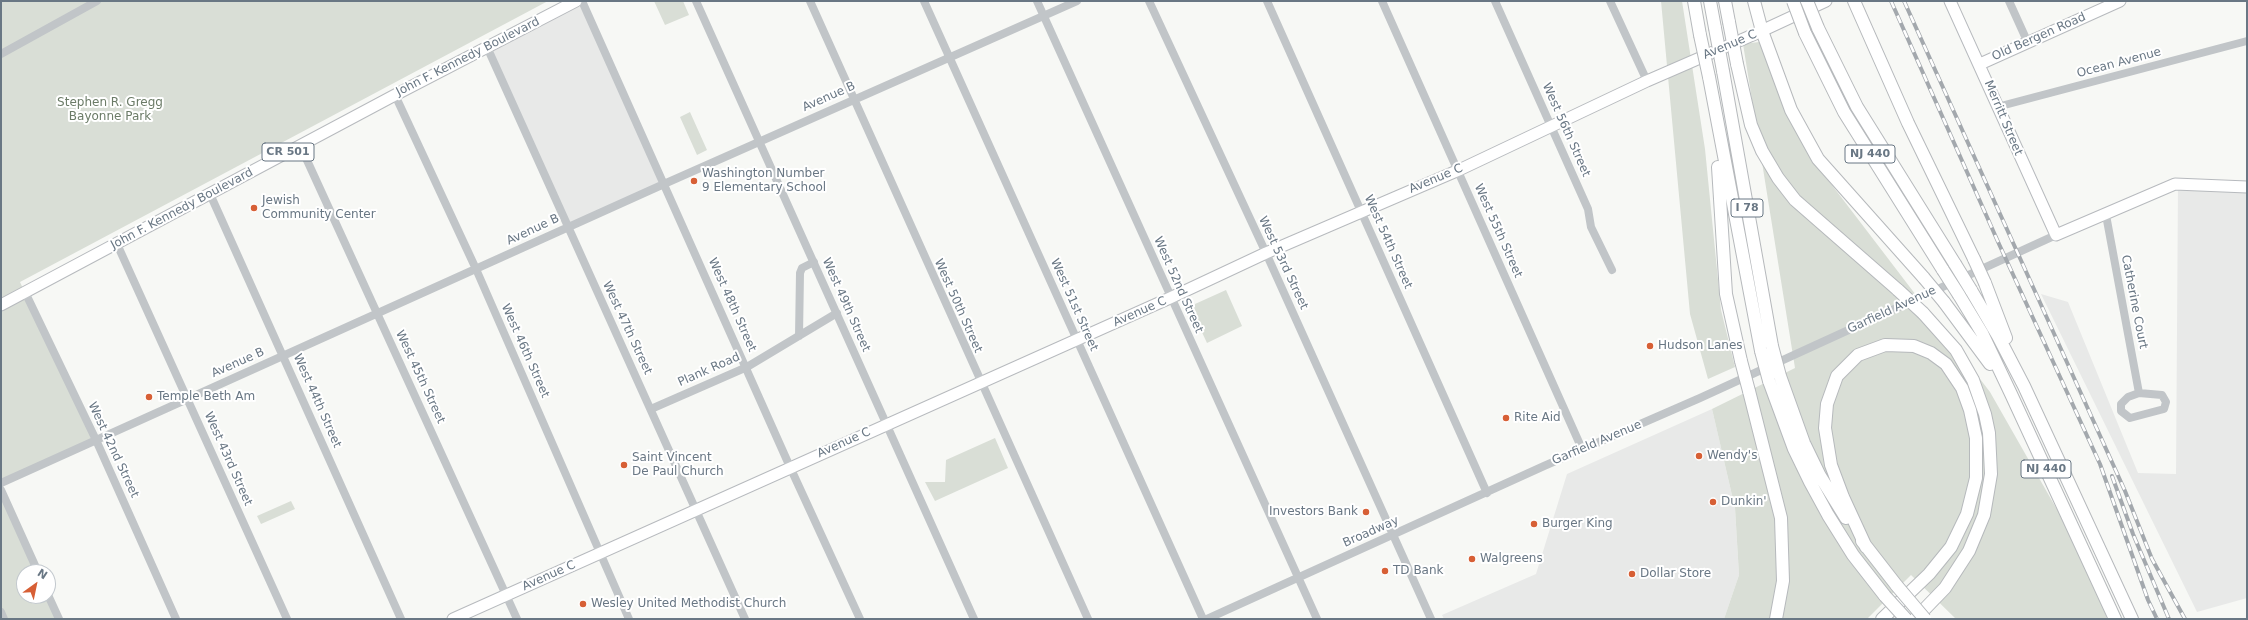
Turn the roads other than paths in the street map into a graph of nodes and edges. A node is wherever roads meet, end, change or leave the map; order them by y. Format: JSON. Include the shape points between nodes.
{"nodes":[{"id":1,"x":97,"y":1,"type":"edge"},
{"id":2,"x":576,"y":1,"type":"edge"},
{"id":3,"x":582,"y":1,"type":"edge"},
{"id":4,"x":696,"y":1,"type":"edge"},
{"id":5,"x":810,"y":1,"type":"edge"},
{"id":6,"x":924,"y":1,"type":"edge"},
{"id":7,"x":1037,"y":1,"type":"edge"},
{"id":8,"x":1077,"y":1,"type":"edge"},
{"id":9,"x":1149,"y":1,"type":"edge"},
{"id":10,"x":1267,"y":1,"type":"edge"},
{"id":11,"x":1382,"y":1,"type":"edge"},
{"id":12,"x":1495,"y":1,"type":"edge"},
{"id":13,"x":1610,"y":1,"type":"edge"},
{"id":14,"x":1694,"y":1,"type":"edge"},
{"id":15,"x":1710,"y":1,"type":"edge"},
{"id":16,"x":1724,"y":1,"type":"edge"},
{"id":17,"x":1754,"y":1,"type":"edge"},
{"id":18,"x":1793,"y":1,"type":"edge"},
{"id":19,"x":1807,"y":1,"type":"edge"},
{"id":20,"x":1826,"y":1,"type":"edge"},
{"id":21,"x":1854,"y":1,"type":"edge"},
{"id":22,"x":1950,"y":1,"type":"edge"},
{"id":23,"x":2009,"y":1,"type":"edge"},
{"id":24,"x":2120,"y":1,"type":"edge"},
{"id":25,"x":1044,"y":16,"type":"junction"},
{"id":26,"x":1762,"y":31,"type":"junction"},
{"id":27,"x":2247,"y":42,"type":"edge"},
{"id":28,"x":2028,"y":43,"type":"junction"},
{"id":29,"x":487,"y":47,"type":"junction"},
{"id":30,"x":1,"y":54,"type":"edge"},
{"id":31,"x":949,"y":57,"type":"junction"},
{"id":32,"x":1980,"y":64,"type":"junction"},
{"id":33,"x":1646,"y":81,"type":"junction"},
{"id":34,"x":395,"y":95,"type":"junction"},
{"id":35,"x":853,"y":100,"type":"junction"},
{"id":36,"x":1997,"y":108,"type":"junction"},
{"id":37,"x":1552,"y":127,"type":"junction"},
{"id":38,"x":1717,"y":127,"type":"junction"},
{"id":39,"x":759,"y":141,"type":"junction"},
{"id":40,"x":300,"y":145,"type":"junction"},
{"id":41,"x":1459,"y":170,"type":"junction"},
{"id":42,"x":664,"y":184,"type":"junction"},
{"id":43,"x":2247,"y":187,"type":"edge"},
{"id":44,"x":210,"y":194,"type":"junction"},
{"id":45,"x":1361,"y":211,"type":"junction"},
{"id":46,"x":2106,"y":215,"type":"junction"},
{"id":47,"x":568,"y":227,"type":"junction"},
{"id":48,"x":2056,"y":235,"type":"junction"},
{"id":49,"x":117,"y":244,"type":"junction"},
{"id":50,"x":1266,"y":253,"type":"junction"},
{"id":51,"x":814,"y":262,"type":"junction"},
{"id":52,"x":476,"y":269,"type":"junction"},
{"id":53,"x":1612,"y":270,"type":"dead end"},
{"id":54,"x":25,"y":292,"type":"junction"},
{"id":55,"x":1170,"y":298,"type":"junction"},
{"id":56,"x":1,"y":305,"type":"edge"},
{"id":57,"x":377,"y":313,"type":"junction"},
{"id":58,"x":837,"y":313,"type":"junction"},
{"id":59,"x":799,"y":336,"type":"junction"},
{"id":60,"x":1076,"y":340,"type":"junction"},
{"id":61,"x":1767,"y":349,"type":"junction"},
{"id":62,"x":283,"y":356,"type":"junction"},
{"id":63,"x":747,"y":367,"type":"junction"},
{"id":64,"x":980,"y":382,"type":"junction"},
{"id":65,"x":2024,"y":386,"type":"junction"},
{"id":66,"x":2139,"y":393,"type":"junction"},
{"id":67,"x":2011,"y":394,"type":"junction"},
{"id":68,"x":187,"y":399,"type":"junction"},
{"id":69,"x":651,"y":409,"type":"junction"},
{"id":70,"x":887,"y":424,"type":"junction"},
{"id":71,"x":96,"y":440,"type":"junction"},
{"id":72,"x":1582,"y":449,"type":"junction"},
{"id":73,"x":1544,"y":466,"type":"joint"},
{"id":74,"x":790,"y":467,"type":"junction"},
{"id":75,"x":1,"y":483,"type":"edge"},
{"id":76,"x":1,"y":490,"type":"edge"},
{"id":77,"x":1487,"y":493,"type":"junction"},
{"id":78,"x":695,"y":510,"type":"junction"},
{"id":79,"x":1394,"y":536,"type":"junction"},
{"id":80,"x":1866,"y":547,"type":"junction"},
{"id":81,"x":600,"y":553,"type":"junction"},
{"id":82,"x":34,"y":564,"type":"edge"},
{"id":83,"x":1298,"y":577,"type":"junction"},
{"id":84,"x":506,"y":595,"type":"junction"},
{"id":85,"x":52,"y":604,"type":"edge"},
{"id":86,"x":1,"y":612,"type":"edge"},
{"id":87,"x":4,"y":619,"type":"edge"},
{"id":88,"x":59,"y":619,"type":"edge"},
{"id":89,"x":176,"y":619,"type":"edge"},
{"id":90,"x":287,"y":619,"type":"edge"},
{"id":91,"x":401,"y":619,"type":"edge"},
{"id":92,"x":453,"y":619,"type":"edge"},
{"id":93,"x":518,"y":619,"type":"edge"},
{"id":94,"x":629,"y":619,"type":"edge"},
{"id":95,"x":745,"y":619,"type":"edge"},
{"id":96,"x":860,"y":619,"type":"edge"},
{"id":97,"x":974,"y":619,"type":"edge"},
{"id":98,"x":1088,"y":619,"type":"edge"},
{"id":99,"x":1203,"y":619,"type":"edge"},
{"id":100,"x":1207,"y":619,"type":"edge"},
{"id":101,"x":1317,"y":619,"type":"edge"},
{"id":102,"x":1431,"y":619,"type":"edge"},
{"id":103,"x":1776,"y":619,"type":"edge"},
{"id":104,"x":1882,"y":619,"type":"edge"},
{"id":105,"x":1906,"y":619,"type":"edge"},
{"id":106,"x":1915,"y":619,"type":"edge"},
{"id":107,"x":1925,"y":619,"type":"edge"},
{"id":108,"x":2115,"y":619,"type":"edge"},
{"id":109,"x":2132,"y":619,"type":"edge"}],
"edges":[{"from":1,"to":30,"type":"street"},
{"from":2,"to":29,"type":"main road","name":"John F. Kennedy Boulevard","number":"CR 501"},
{"from":3,"to":42,"type":"street","name":"West 48th Street"},
{"from":4,"to":39,"type":"street","name":"West 49th Street"},
{"from":5,"to":35,"type":"street","name":"West 50th Street"},
{"from":6,"to":31,"type":"street","name":"West 51st Street"},
{"from":7,"to":25,"type":"street","name":"West 52nd Street"},
{"from":8,"to":25,"type":"street","name":"Avenue B"},
{"from":9,"to":50,"type":"street","name":"West 53rd Street"},
{"from":10,"to":45,"type":"street","name":"West 54th Street"},
{"from":11,"to":41,"type":"street","name":"West 55th Street"},
{"from":12,"to":37,"type":"street","name":"West 56th Street"},
{"from":13,"to":33,"type":"street"},
{"from":14,"to":38,"type":"highway","number":"I 78","bridge":true},
{"from":15,"to":61,"type":"highway","number":"I 78","bridge":true},
{"from":16,"to":106,"type":"highway","bridge":true,"via":[[1751,124],[1762,151],[1778,178],[1801,205],[1923,312],[1956,350],[1974,380],[1985,414],[1989,433],[1991,474],[1984,515],[1969,551],[1945,588]]},
{"from":17,"to":26,"type":"highway"},
{"from":18,"to":67,"type":"highway","number":"NJ 440","bridge":true,"via":[[1805,33],[1844,112],[1982,333]]},
{"from":19,"to":65,"type":"highway","number":"NJ 440","bridge":true,"via":[[1857,108],[1971,290]]},
{"from":20,"to":26,"type":"main road","name":"Avenue C"},
{"from":21,"to":65,"type":"highway","bridge":true,"via":[[1904,116],[1974,259]]},
{"from":22,"to":32,"type":"main road","name":"Merritt Street"},
{"from":23,"to":28,"type":"street"},
{"from":24,"to":28,"type":"main road","name":"Old Bergen Road"},
{"from":25,"to":31,"type":"street","name":"Avenue B"},
{"from":25,"to":55,"type":"street","name":"West 52nd Street"},
{"from":26,"to":33,"type":"main road","name":"Avenue C"},
{"from":26,"to":67,"type":"highway","bridge":true,"via":[[1791,110],[1818,159],[1944,302]]},
{"from":27,"to":36,"type":"street","name":"Ocean Avenue"},
{"from":28,"to":32,"type":"main road","name":"Old Bergen Road"},
{"from":29,"to":34,"type":"main road","name":"John F. Kennedy Boulevard","number":"CR 501"},
{"from":29,"to":47,"type":"street","name":"West 47th Street"},
{"from":31,"to":35,"type":"street","name":"Avenue B"},
{"from":31,"to":60,"type":"street","name":"West 51st Street"},
{"from":32,"to":36,"type":"main road","name":"Merritt Street"},
{"from":33,"to":37,"type":"main road","name":"Avenue C"},
{"from":34,"to":40,"type":"main road","name":"John F. Kennedy Boulevard","number":"CR 501"},
{"from":34,"to":52,"type":"street","name":"West 46th Street"},
{"from":35,"to":39,"type":"street","name":"Avenue B"},
{"from":35,"to":64,"type":"street","name":"West 50th Street"},
{"from":36,"to":48,"type":"main road","name":"Merritt Street"},
{"from":37,"to":41,"type":"main road","name":"Avenue C"},
{"from":37,"to":53,"type":"street","name":"West 56th Street","via":[[1588,209],[1591,227]]},
{"from":38,"to":61,"type":"highway","number":"I 78"},
{"from":38,"to":103,"type":"highway","bridge":true,"via":[[1715,134],[1726,294],[1781,518],[1783,581]]},
{"from":39,"to":42,"type":"street","name":"Avenue B"},
{"from":39,"to":51,"type":"street","name":"West 49th Street"},
{"from":40,"to":44,"type":"main road","name":"John F. Kennedy Boulevard","number":"CR 501"},
{"from":40,"to":57,"type":"street","name":"West 45th Street"},
{"from":41,"to":45,"type":"main road","name":"Avenue C"},
{"from":41,"to":72,"type":"street","name":"West 55th Street"},
{"from":42,"to":47,"type":"street","name":"Avenue B"},
{"from":42,"to":63,"type":"street","name":"West 48th Street"},
{"from":43,"to":46,"type":"main road","name":"Garfield Avenue","via":[[2175,184]]},
{"from":44,"to":49,"type":"main road","name":"John F. Kennedy Boulevard","number":"CR 501"},
{"from":44,"to":62,"type":"street","name":"West 44th Street"},
{"from":45,"to":50,"type":"main road","name":"Avenue C"},
{"from":45,"to":77,"type":"street","name":"West 54th Street"},
{"from":46,"to":48,"type":"main road","name":"Garfield Avenue"},
{"from":46,"to":66,"type":"street","name":"Catherine Court"},
{"from":47,"to":52,"type":"street","name":"Avenue B"},
{"from":47,"to":69,"type":"street","name":"West 47th Street"},
{"from":48,"to":72,"type":"street","name":"Garfield Avenue","via":[[1594,446]]},
{"from":49,"to":54,"type":"main road","name":"John F. Kennedy Boulevard","number":"CR 501"},
{"from":49,"to":68,"type":"street","name":"West 43rd Street"},
{"from":50,"to":55,"type":"main road","name":"Avenue C"},
{"from":50,"to":79,"type":"street","name":"West 53rd Street"},
{"from":51,"to":58,"type":"street","name":"West 49th Street"},
{"from":51,"to":59,"type":"street","via":[[802,268],[800,273]]},
{"from":52,"to":57,"type":"street","name":"Avenue B"},
{"from":52,"to":81,"type":"street","name":"West 46th Street"},
{"from":54,"to":56,"type":"main road","name":"John F. Kennedy Boulevard","number":"CR 501"},
{"from":54,"to":71,"type":"street","name":"West 42nd Street"},
{"from":55,"to":60,"type":"main road","name":"Avenue C"},
{"from":55,"to":83,"type":"street","name":"West 52nd Street"},
{"from":57,"to":62,"type":"street","name":"Avenue B"},
{"from":57,"to":84,"type":"street","name":"West 45th Street"},
{"from":58,"to":59,"type":"street","name":"Plank Road"},
{"from":58,"to":70,"type":"street","name":"West 49th Street"},
{"from":59,"to":63,"type":"street","name":"Plank Road"},
{"from":60,"to":64,"type":"main road","name":"Avenue C"},
{"from":60,"to":99,"type":"street","name":"West 51st Street"},
{"from":61,"to":80,"type":"highway","number":"I 78","bridge":true,"via":[[1780,376],[1804,443],[1820,476]]},
{"from":61,"to":105,"type":"highway","number":"I 78","bridge":true,"via":[[1769,382],[1810,482],[1853,555]]},
{"from":62,"to":68,"type":"street","name":"Avenue B"},
{"from":62,"to":91,"type":"street","name":"West 44th Street"},
{"from":63,"to":69,"type":"street","name":"Plank Road"},
{"from":63,"to":74,"type":"street","name":"West 48th Street"},
{"from":64,"to":70,"type":"main road","name":"Avenue C"},
{"from":64,"to":98,"type":"street","name":"West 50th Street"},
{"from":65,"to":109,"type":"highway","number":"NJ 440"},
{"from":66,"to":66,"type":"street","via":[[2128,397],[2121,404],[2121,411],[2130,418],[2164,409],[2166,402],[2162,395]]},
{"from":67,"to":108,"type":"highway","number":"NJ 440"},
{"from":68,"to":71,"type":"street","name":"Avenue B"},
{"from":68,"to":90,"type":"street","name":"West 43rd Street"},
{"from":69,"to":78,"type":"street","name":"West 47th Street"},
{"from":70,"to":74,"type":"main road","name":"Avenue C"},
{"from":70,"to":97,"type":"street","name":"West 49th Street"},
{"from":71,"to":75,"type":"street","name":"Avenue B"},
{"from":71,"to":89,"type":"street","name":"West 42nd Street"},
{"from":72,"to":73,"type":"street","name":"Garfield Avenue"},
{"from":73,"to":77,"type":"street","name":"Broadway"},
{"from":74,"to":78,"type":"main road","name":"Avenue C"},
{"from":74,"to":96,"type":"street","name":"West 48th Street"},
{"from":76,"to":82,"type":"street"},
{"from":77,"to":79,"type":"street","name":"Broadway"},
{"from":78,"to":81,"type":"main road","name":"Avenue C"},
{"from":78,"to":95,"type":"street","name":"West 47th Street"},
{"from":79,"to":83,"type":"street","name":"Broadway"},
{"from":79,"to":102,"type":"street","name":"West 53rd Street"},
{"from":80,"to":104,"type":"highway","via":[[1831,465],[1825,428],[1826,404],[1837,376],[1858,355],[1885,345],[1914,346],[1931,353],[1946,364],[1962,388],[1976,438],[1976,478],[1967,514],[1951,547],[1929,574]]},
{"from":80,"to":107,"type":"highway","number":"I 78","bridge":true},
{"from":81,"to":84,"type":"main road","name":"Avenue C"},
{"from":81,"to":94,"type":"street","name":"West 46th Street"},
{"from":83,"to":100,"type":"street","name":"Broadway"},
{"from":83,"to":101,"type":"street","name":"West 52nd Street"},
{"from":84,"to":92,"type":"main road","name":"Avenue C"},
{"from":84,"to":93,"type":"street","name":"West 45th Street"},
{"from":85,"to":88,"type":"street"},
{"from":86,"to":87,"type":"street"}]}
